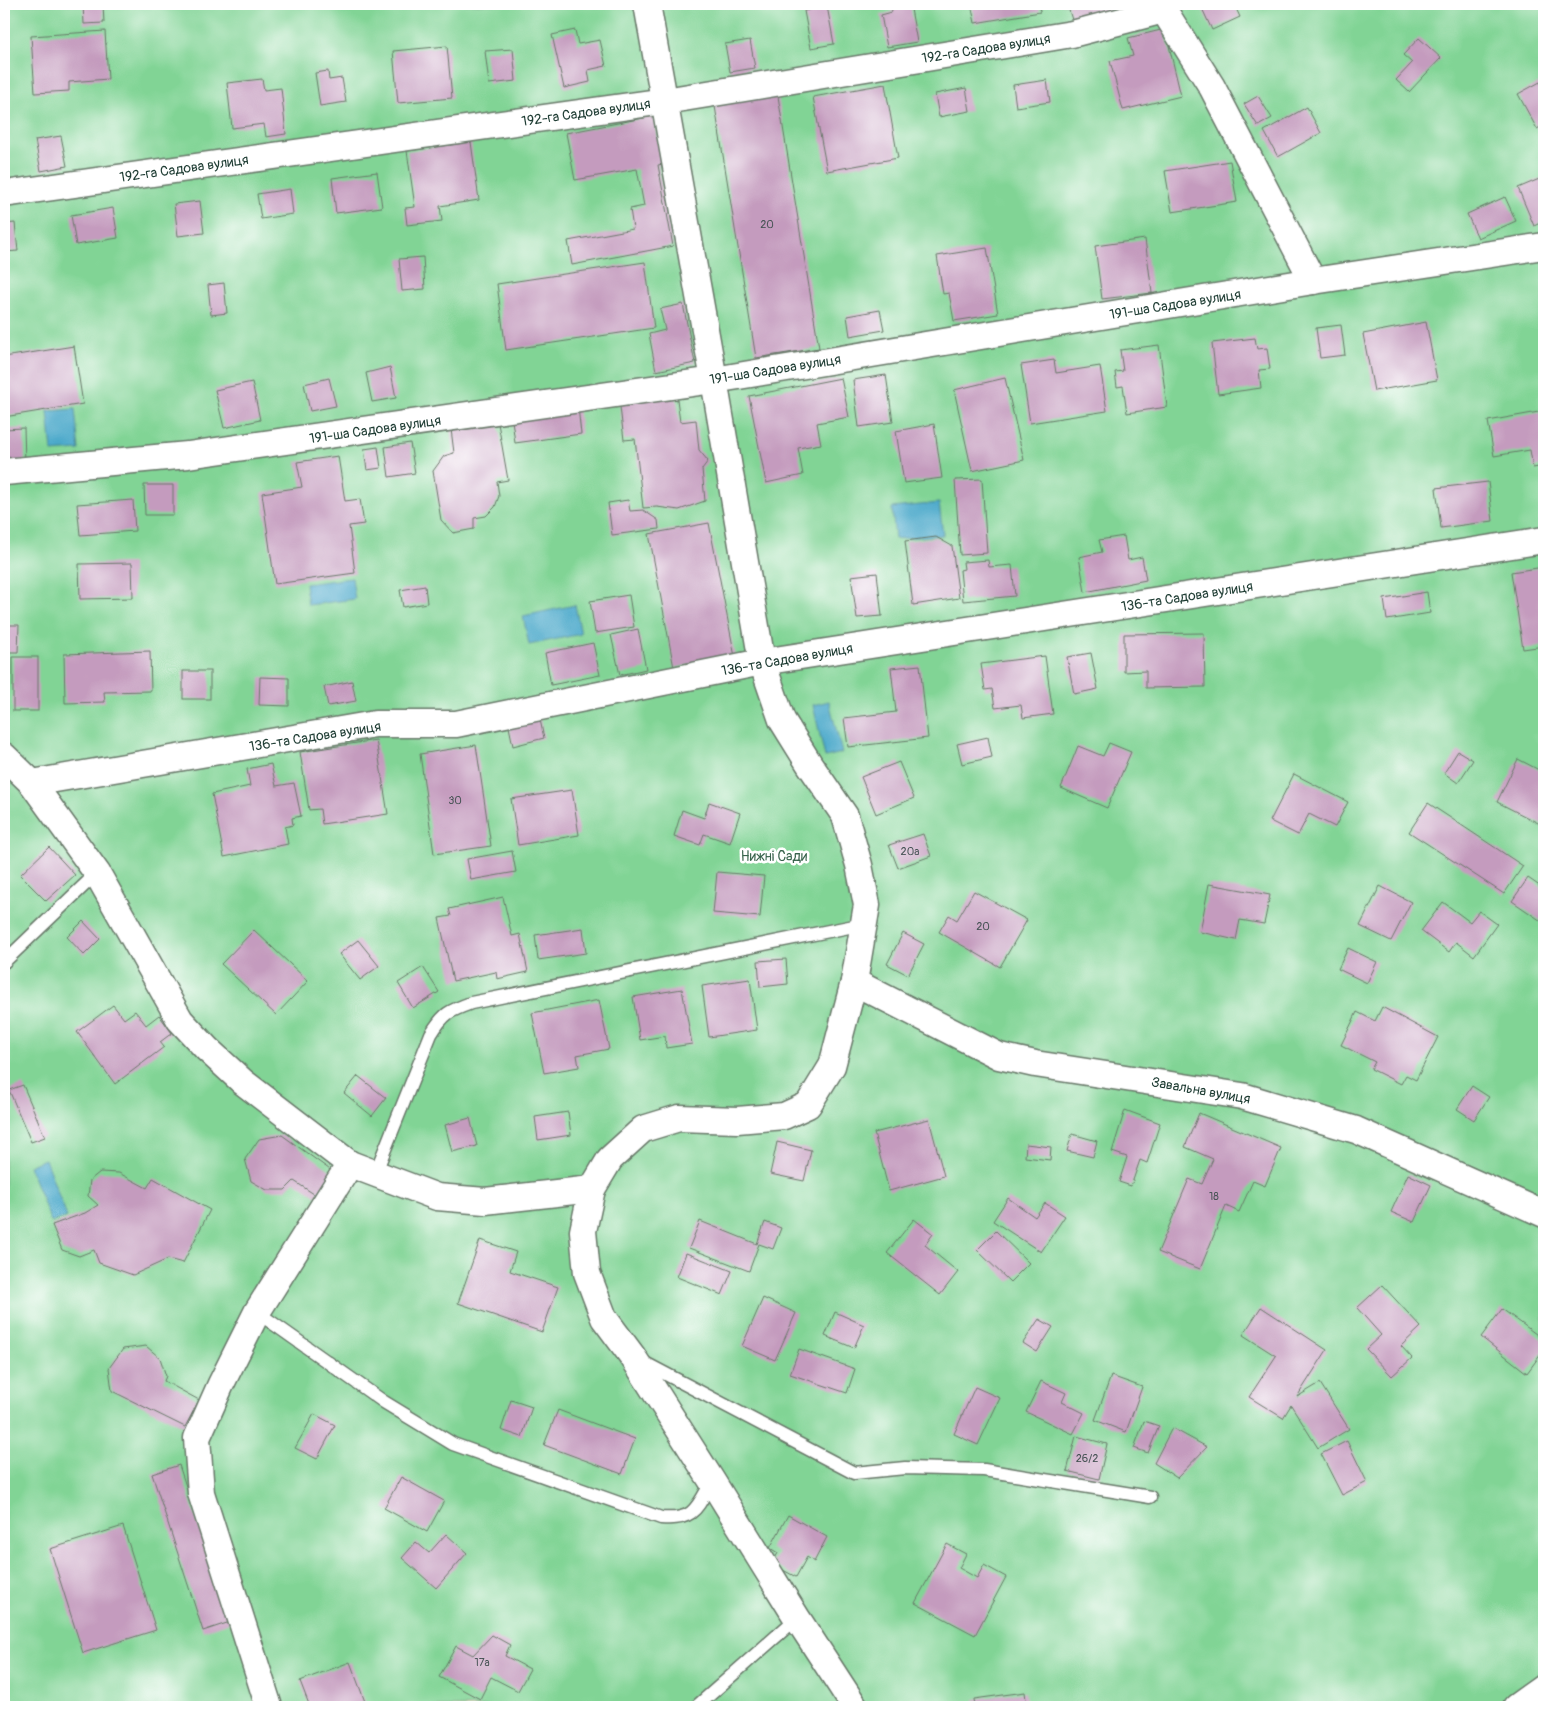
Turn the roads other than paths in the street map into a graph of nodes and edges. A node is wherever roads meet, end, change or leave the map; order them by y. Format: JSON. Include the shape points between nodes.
{"nodes":[{"id":1,"x":647,"y":4,"type":"edge"},
{"id":2,"x":1162,"y":7,"type":"edge"},
{"id":3,"x":665,"y":101,"type":"junction"},
{"id":4,"x":4,"y":194,"type":"edge"},
{"id":5,"x":1544,"y":246,"type":"edge"},
{"id":6,"x":1313,"y":281,"type":"junction"},
{"id":7,"x":714,"y":380,"type":"junction"},
{"id":8,"x":4,"y":472,"type":"edge"},
{"id":9,"x":1544,"y":540,"type":"edge"},
{"id":10,"x":762,"y":662,"type":"junction"},
{"id":11,"x":4,"y":756,"type":"edge"},
{"id":12,"x":32,"y":783,"type":"junction"},
{"id":13,"x":97,"y":873,"type":"junction"},
{"id":14,"x":864,"y":924,"type":"junction"},
{"id":15,"x":4,"y":962,"type":"edge"},
{"id":16,"x":854,"y":982,"type":"junction"},
{"id":17,"x":350,"y":1164,"type":"junction"},
{"id":18,"x":375,"y":1174,"type":"junction"},
{"id":19,"x":592,"y":1189,"type":"junction"},
{"id":20,"x":1544,"y":1214,"type":"edge"},
{"id":21,"x":257,"y":1312,"type":"junction"},
{"id":22,"x":633,"y":1357,"type":"junction"},
{"id":23,"x":712,"y":1480,"type":"junction"},
{"id":24,"x":1150,"y":1498,"type":"dead end"},
{"id":25,"x":797,"y":1618,"type":"junction"},
{"id":26,"x":1544,"y":1687,"type":"edge"},
{"id":27,"x":269,"y":1707,"type":"edge"},
{"id":28,"x":696,"y":1707,"type":"edge"},
{"id":29,"x":855,"y":1707,"type":"edge"},
{"id":30,"x":1516,"y":1707,"type":"edge"}],
"edges":[{"from":1,"to":3,"type":"street"},
{"from":2,"to":3,"type":"street","name":"192-га Садова вулиця","via":[[1072,34]]},
{"from":2,"to":6,"type":"street","via":[[1212,87]]},
{"from":3,"to":4,"type":"street","name":"192-га Садова вулиця"},
{"from":3,"to":7,"type":"street"},
{"from":5,"to":6,"type":"street","name":"191-ша Садова вулиця"},
{"from":6,"to":7,"type":"street","name":"191-ша Садова вулиця"},
{"from":7,"to":8,"type":"street","name":"191-ша Садова вулиця","via":[[188,456]]},
{"from":7,"to":10,"type":"street"},
{"from":9,"to":10,"type":"street","name":"136-та Садова вулиця"},
{"from":10,"to":12,"type":"street","name":"136-та Садова вулиця","via":[[456,724],[375,724]]},
{"from":10,"to":14,"type":"street","via":[[782,720],[845,816],[867,905]]},
{"from":11,"to":12,"type":"street"},
{"from":12,"to":13,"type":"street"},
{"from":13,"to":15,"type":"lane"},
{"from":13,"to":17,"type":"street","via":[[180,1020],[243,1082]]},
{"from":14,"to":16,"type":"street"},
{"from":14,"to":18,"type":"lane","via":[[480,1001],[454,1009],[441,1018],[431,1034]]},
{"from":16,"to":19,"type":"street","via":[[832,1066],[808,1105],[784,1116],[737,1120],[679,1118],[642,1129],[610,1159]]},
{"from":16,"to":20,"type":"street","name":"Завальна вулиця","via":[[999,1056],[1242,1096],[1356,1130]]},
{"from":17,"to":18,"type":"street"},
{"from":17,"to":21,"type":"street"},
{"from":18,"to":19,"type":"street","via":[[437,1197],[484,1201]]},
{"from":19,"to":22,"type":"street","via":[[583,1231],[588,1273],[604,1318]]},
{"from":21,"to":23,"type":"lane","via":[[384,1402],[453,1444],[661,1518],[676,1520],[689,1515]]},
{"from":21,"to":27,"type":"street","via":[[197,1438],[201,1493]]},
{"from":22,"to":23,"type":"street"},
{"from":22,"to":24,"type":"lane","via":[[854,1473],[905,1468],[984,1470]]},
{"from":23,"to":25,"type":"street"},
{"from":25,"to":28,"type":"lane"},
{"from":25,"to":29,"type":"street"},
{"from":26,"to":30,"type":"street"}]}
